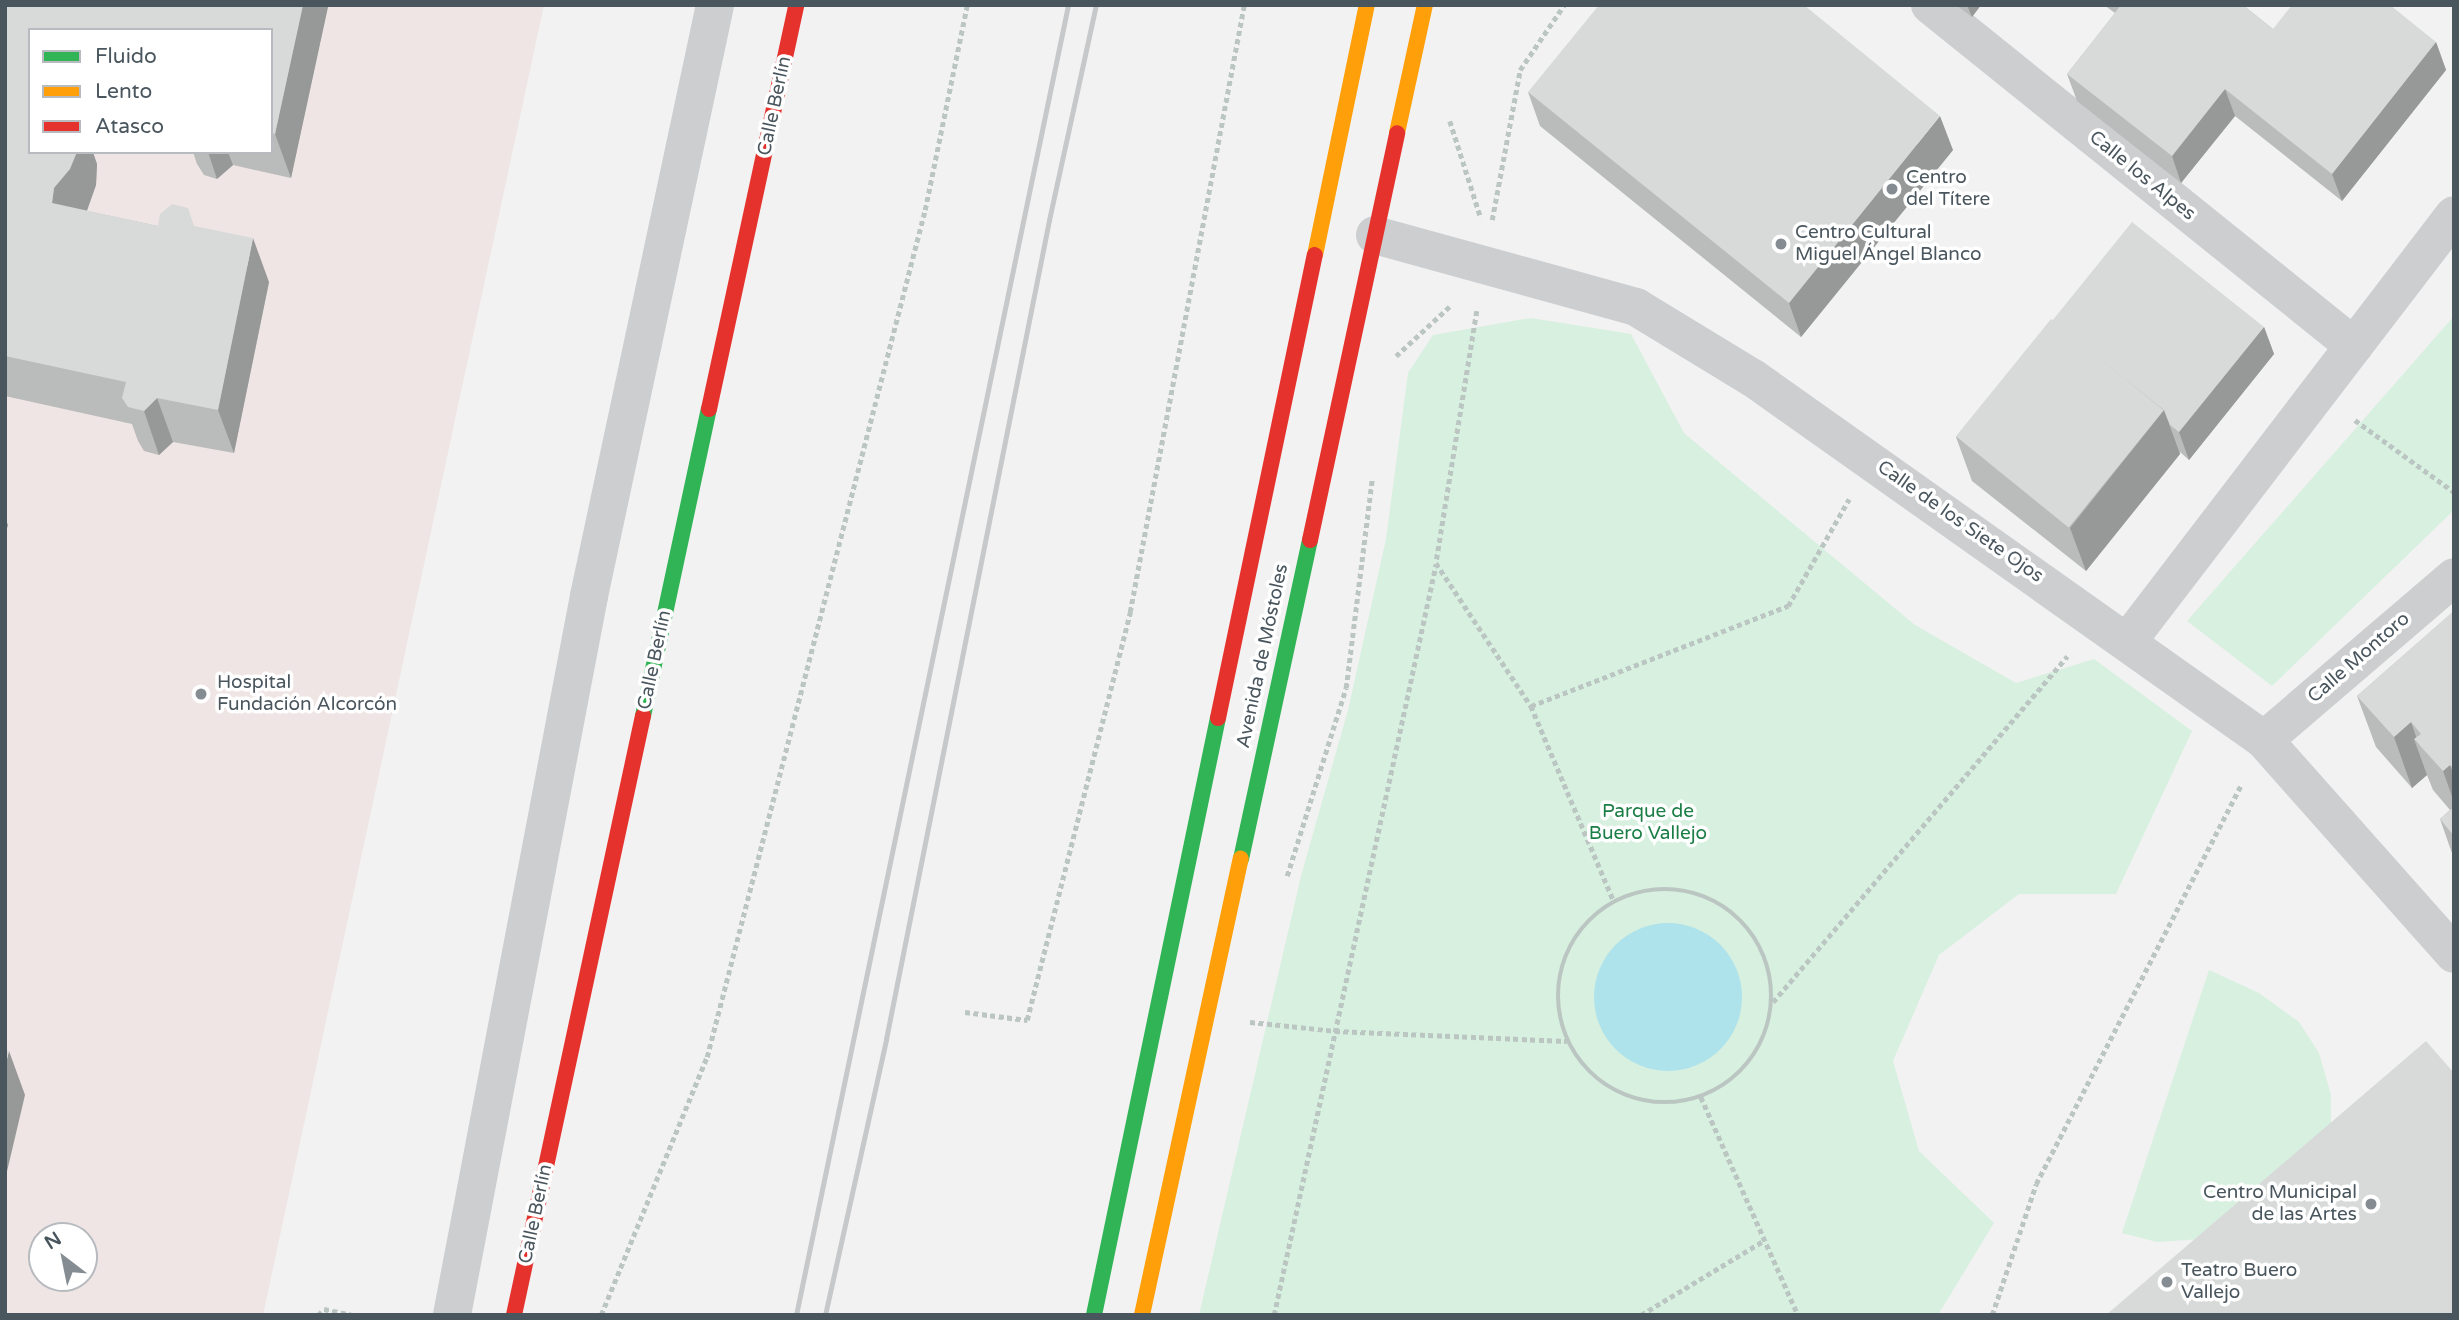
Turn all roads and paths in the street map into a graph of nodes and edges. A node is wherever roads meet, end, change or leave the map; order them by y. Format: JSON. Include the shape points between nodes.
{"nodes":[{"id":1,"x":715,"y":5,"type":"edge"},
{"id":2,"x":796,"y":5,"type":"edge"},
{"id":3,"x":967,"y":5,"type":"edge"},
{"id":4,"x":1244,"y":5,"type":"edge"},
{"id":5,"x":1367,"y":5,"type":"edge"},
{"id":6,"x":1424,"y":5,"type":"edge"},
{"id":7,"x":1564,"y":5,"type":"edge"},
{"id":8,"x":1930,"y":5,"type":"edge"},
{"id":9,"x":1451,"y":107,"type":"dead end"},
{"id":10,"x":2454,"y":215,"type":"edge"},
{"id":11,"x":1375,"y":234,"type":"junction"},
{"id":12,"x":1477,"y":264,"type":"junction"},
{"id":13,"x":2354,"y":346,"type":"junction"},
{"id":14,"x":1387,"y":365,"type":"dead end"},
{"id":15,"x":2375,"y":434,"type":"dead end"},
{"id":16,"x":1873,"y":462,"type":"junction"},
{"id":17,"x":1373,"y":473,"type":"dead end"},
{"id":18,"x":2454,"y":492,"type":"edge"},
{"id":19,"x":1436,"y":564,"type":"junction"},
{"id":20,"x":2454,"y":577,"type":"edge"},
{"id":21,"x":2098,"y":619,"type":"junction"},
{"id":22,"x":2128,"y":642,"type":"junction"},
{"id":23,"x":1531,"y":706,"type":"junction"},
{"id":24,"x":2264,"y":740,"type":"junction"},
{"id":25,"x":1283,"y":888,"type":"dead end"},
{"id":26,"x":1614,"y":902,"type":"junction"},
{"id":27,"x":2454,"y":954,"type":"edge"},
{"id":28,"x":1773,"y":1002,"type":"junction"},
{"id":29,"x":965,"y":1012,"type":"dead end"},
{"id":30,"x":1241,"y":1021,"type":"dead end"},
{"id":31,"x":1335,"y":1031,"type":"junction"},
{"id":32,"x":1567,"y":1041,"type":"junction"},
{"id":33,"x":1701,"y":1097,"type":"junction"},
{"id":34,"x":1763,"y":1241,"type":"junction"},
{"id":35,"x":318,"y":1315,"type":"edge"},
{"id":36,"x":352,"y":1315,"type":"edge"},
{"id":37,"x":452,"y":1315,"type":"edge"},
{"id":38,"x":514,"y":1315,"type":"edge"},
{"id":39,"x":601,"y":1315,"type":"edge"},
{"id":40,"x":1094,"y":1315,"type":"edge"},
{"id":41,"x":1142,"y":1315,"type":"edge"},
{"id":42,"x":1274,"y":1315,"type":"edge"},
{"id":43,"x":1641,"y":1315,"type":"edge"},
{"id":44,"x":1798,"y":1315,"type":"edge"},
{"id":45,"x":1992,"y":1315,"type":"edge"}],
"edges":[{"from":1,"to":37,"type":"street","via":[[589,596]]},
{"from":2,"to":38,"type":"main road","name":"Calle Berlín"},
{"from":3,"to":39,"type":"path","via":[[925,210],[707,1057]]},
{"from":4,"to":29,"type":"path","via":[[1130,612],[1027,1020]]},
{"from":5,"to":40,"type":"main road","name":"Avenida de Móstoles"},
{"from":6,"to":11,"type":"main road","name":"Avenida de Móstoles"},
{"from":7,"to":12,"type":"path","via":[[1520,70]]},
{"from":8,"to":13,"type":"street","name":"Calle los Alpes"},
{"from":9,"to":12,"type":"path","via":[[1449,131],[1482,214]]},
{"from":10,"to":13,"type":"street"},
{"from":11,"to":12,"type":"street","name":"Calle de los Siete Ojos"},
{"from":11,"to":41,"type":"main road","name":"Avenida de Móstoles"},
{"from":12,"to":14,"type":"path","via":[[1457,298]]},
{"from":12,"to":16,"type":"street","name":"Calle de los Siete Ojos","via":[[1636,307],[1754,378]]},
{"from":12,"to":19,"type":"path"},
{"from":13,"to":22,"type":"street"},
{"from":15,"to":18,"type":"path"},
{"from":16,"to":21,"type":"street","name":"Calle de los Siete Ojos"},
{"from":16,"to":23,"type":"path","via":[[1788,606]]},
{"from":17,"to":25,"type":"path","via":[[1346,688]]},
{"from":19,"to":23,"type":"path"},
{"from":19,"to":31,"type":"path"},
{"from":20,"to":24,"type":"street","name":"Calle Montoro"},
{"from":21,"to":22,"type":"street","name":"Calle de los Siete Ojos"},
{"from":21,"to":28,"type":"path"},
{"from":22,"to":24,"type":"street","name":"Calle de los Siete Ojos"},
{"from":23,"to":26,"type":"path"},
{"from":24,"to":27,"type":"street","name":"Calle de los Siete Ojos"},
{"from":24,"to":45,"type":"path","via":[[2036,1184]]},
{"from":26,"to":28,"type":"path","via":[[1645,891],[1677,890],[1709,898],[1737,916],[1757,940],[1770,970]]},
{"from":26,"to":32,"type":"path","via":[[1589,922],[1570,947],[1560,977],[1559,1009]]},
{"from":28,"to":33,"type":"path","via":[[1766,1033],[1751,1061],[1729,1083]]},
{"from":30,"to":31,"type":"path"},
{"from":31,"to":32,"type":"path"},
{"from":31,"to":42,"type":"path"},
{"from":32,"to":33,"type":"path","via":[[1600,1081],[1638,1100],[1669,1103]]},
{"from":33,"to":34,"type":"path"},
{"from":34,"to":43,"type":"path"},
{"from":34,"to":44,"type":"path"},
{"from":35,"to":36,"type":"path","via":[[324,1310]]}]}
